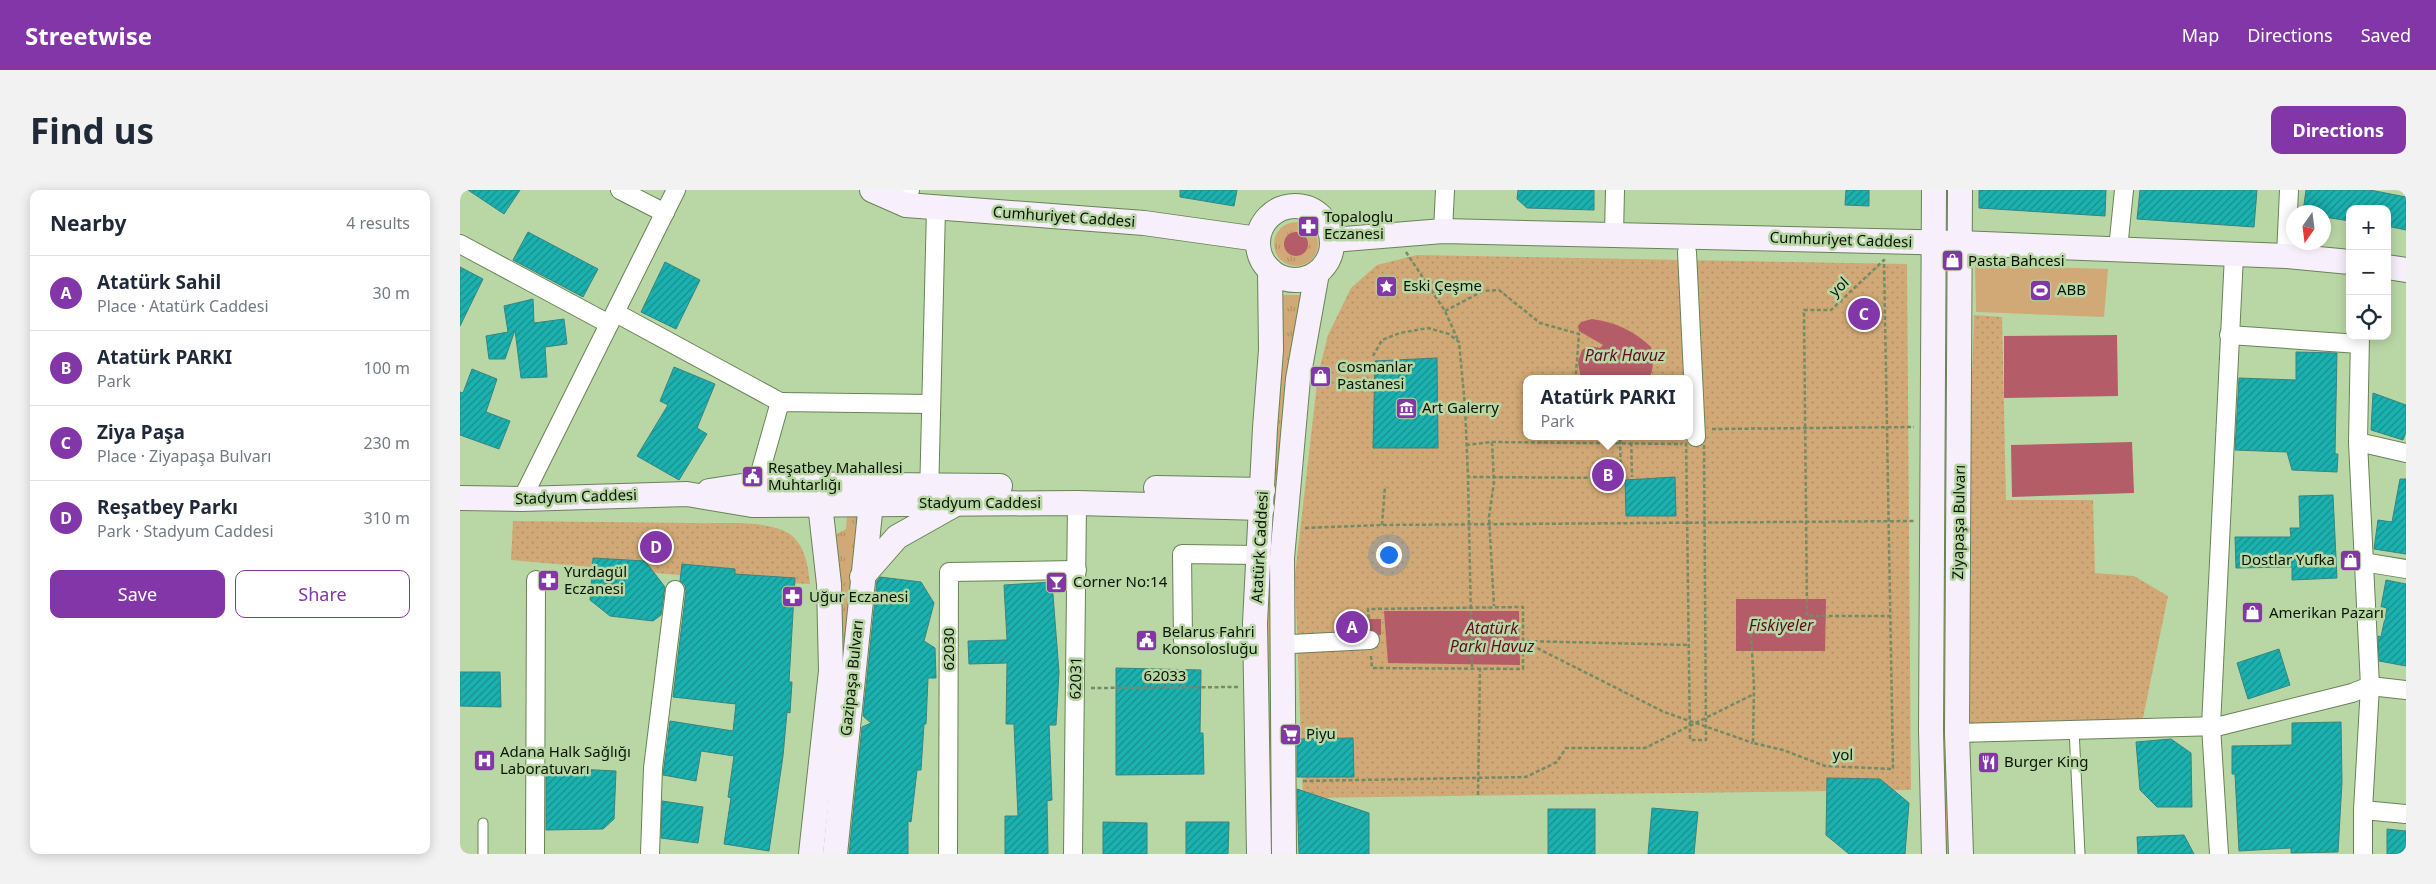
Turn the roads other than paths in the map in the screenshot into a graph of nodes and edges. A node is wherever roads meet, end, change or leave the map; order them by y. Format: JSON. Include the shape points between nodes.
{"nodes":[{"id":1,"x":620,"y":190,"type":"edge"},
{"id":2,"x":676,"y":190,"type":"edge"},
{"id":3,"x":872,"y":190,"type":"edge"},
{"id":4,"x":1445,"y":190,"type":"edge"},
{"id":5,"x":1615,"y":190,"type":"edge"},
{"id":6,"x":1934,"y":190,"type":"edge"},
{"id":7,"x":1960,"y":190,"type":"edge"},
{"id":8,"x":2124,"y":190,"type":"edge"},
{"id":9,"x":2289,"y":190,"type":"edge"},
{"id":10,"x":908,"y":198,"type":"edge"},
{"id":11,"x":1312,"y":200,"type":"edge"},
{"id":12,"x":1277,"y":201,"type":"edge"},
{"id":13,"x":936,"y":208,"type":"junction"},
{"id":14,"x":665,"y":213,"type":"junction"},
{"id":15,"x":1443,"y":230,"type":"junction"},
{"id":16,"x":1614,"y":234,"type":"junction"},
{"id":17,"x":1258,"y":239,"type":"junction"},
{"id":18,"x":1332,"y":240,"type":"junction"},
{"id":19,"x":1932,"y":242,"type":"junction"},
{"id":20,"x":1959,"y":243,"type":"junction"},
{"id":21,"x":460,"y":244,"type":"edge"},
{"id":22,"x":2118,"y":249,"type":"junction"},
{"id":23,"x":1687,"y":252,"type":"dead end"},
{"id":24,"x":2234,"y":255,"type":"junction"},
{"id":25,"x":2286,"y":256,"type":"junction"},
{"id":26,"x":2346,"y":262,"type":"edge"},
{"id":27,"x":2391,"y":268,"type":"edge"},
{"id":28,"x":1270,"y":270,"type":"junction"},
{"id":29,"x":2406,"y":270,"type":"edge"},
{"id":30,"x":1317,"y":273,"type":"junction"},
{"id":31,"x":612,"y":319,"type":"junction"},
{"id":32,"x":2229,"y":335,"type":"junction"},
{"id":33,"x":2346,"y":339,"type":"edge"},
{"id":34,"x":2360,"y":340,"type":"edge"},
{"id":35,"x":1691,"y":375,"type":"edge"},
{"id":36,"x":780,"y":402,"type":"junction"},
{"id":37,"x":931,"y":404,"type":"junction"},
{"id":38,"x":2358,"y":442,"type":"junction"},
{"id":39,"x":2406,"y":453,"type":"edge"},
{"id":40,"x":754,"y":494,"type":"junction"},
{"id":41,"x":929,"y":494,"type":"junction"},
{"id":42,"x":460,"y":498,"type":"edge"},
{"id":43,"x":522,"y":499,"type":"junction"},
{"id":44,"x":1262,"y":499,"type":"junction"},
{"id":45,"x":1077,"y":502,"type":"junction"},
{"id":46,"x":870,"y":503,"type":"junction"},
{"id":47,"x":958,"y":503,"type":"junction"},
{"id":48,"x":820,"y":504,"type":"junction"},
{"id":49,"x":1259,"y":555,"type":"junction"},
{"id":50,"x":826,"y":556,"type":"junction"},
{"id":51,"x":2364,"y":562,"type":"junction"},
{"id":52,"x":2406,"y":569,"type":"edge"},
{"id":53,"x":1077,"y":570,"type":"junction"},
{"id":54,"x":862,"y":577,"type":"junction"},
{"id":55,"x":536,"y":580,"type":"dead end"},
{"id":56,"x":675,"y":590,"type":"dead end"},
{"id":57,"x":1370,"y":640,"type":"dead end"},
{"id":58,"x":1256,"y":644,"type":"junction"},
{"id":59,"x":1291,"y":644,"type":"dead end"},
{"id":60,"x":2370,"y":686,"type":"junction"},
{"id":61,"x":2406,"y":690,"type":"edge"},
{"id":62,"x":2211,"y":726,"type":"junction"},
{"id":63,"x":2074,"y":729,"type":"junction"},
{"id":64,"x":1957,"y":733,"type":"junction"},
{"id":65,"x":2363,"y":810,"type":"junction"},
{"id":66,"x":2406,"y":814,"type":"edge"},
{"id":67,"x":484,"y":823,"type":"dead end"},
{"id":68,"x":483,"y":854,"type":"edge"},
{"id":69,"x":535,"y":854,"type":"edge"},
{"id":70,"x":650,"y":854,"type":"edge"},
{"id":71,"x":811,"y":854,"type":"edge"},
{"id":72,"x":835,"y":854,"type":"edge"},
{"id":73,"x":948,"y":854,"type":"edge"},
{"id":74,"x":1073,"y":854,"type":"edge"},
{"id":75,"x":1259,"y":854,"type":"edge"},
{"id":76,"x":1284,"y":854,"type":"edge"},
{"id":77,"x":1934,"y":854,"type":"edge"},
{"id":78,"x":1961,"y":854,"type":"edge"},
{"id":79,"x":2080,"y":854,"type":"edge"},
{"id":80,"x":2219,"y":854,"type":"edge"},
{"id":81,"x":2363,"y":854,"type":"edge"}],
"edges":[{"from":1,"to":14,"type":"street"},
{"from":2,"to":14,"type":"street"},
{"from":3,"to":10,"type":"main road","name":"Cumhuriyet Caddesi"},
{"from":4,"to":15,"type":"street"},
{"from":5,"to":16,"type":"street"},
{"from":6,"to":19,"type":"main road","name":"Ziyapaşa Bulvarı"},
{"from":7,"to":20,"type":"main road","name":"Ziyapaşa Bulvarı"},
{"from":8,"to":22,"type":"street"},
{"from":9,"to":25,"type":"street"},
{"from":10,"to":13,"type":"main road","name":"Cumhuriyet Caddesi"},
{"from":11,"to":12,"type":"main road","via":[[1294,206]]},
{"from":11,"to":18,"type":"main road","via":[[1329,228]]},
{"from":12,"to":17,"type":"main road"},
{"from":13,"to":17,"type":"main road","name":"Cumhuriyet Caddesi","via":[[1144,223]]},
{"from":13,"to":37,"type":"street"},
{"from":14,"to":31,"type":"street"},
{"from":15,"to":16,"type":"main road","name":"Cumhuriyet Caddesi"},
{"from":15,"to":18,"type":"main road","name":"Cumhuriyet Caddesi"},
{"from":16,"to":19,"type":"main road","name":"Cumhuriyet Caddesi"},
{"from":17,"to":28,"type":"main road","via":[[1263,261]]},
{"from":18,"to":30,"type":"main road","via":[[1326,264]]},
{"from":19,"to":20,"type":"main road","name":"Cumhuriyet Caddesi"},
{"from":19,"to":77,"type":"main road","name":"Ziyapaşa Bulvarı","via":[[1931,732]]},
{"from":20,"to":22,"type":"main road","name":"Cumhuriyet Caddesi"},
{"from":20,"to":64,"type":"main road","name":"Ziyapaşa Bulvarı"},
{"from":21,"to":31,"type":"street"},
{"from":22,"to":24,"type":"main road","name":"Cumhuriyet Caddesi"},
{"from":23,"to":35,"type":"street"},
{"from":24,"to":25,"type":"main road","name":"Cumhuriyet Caddesi"},
{"from":24,"to":32,"type":"street"},
{"from":25,"to":26,"type":"main road","name":"Cumhuriyet Caddesi"},
{"from":27,"to":29,"type":"main road"},
{"from":28,"to":30,"type":"main road","via":[[1293,280]]},
{"from":28,"to":44,"type":"main road","name":"Atatürk Caddesi","via":[[1272,350]]},
{"from":30,"to":76,"type":"main road","name":"Atatürk Caddesi","via":[[1298,379],[1282,558]]},
{"from":31,"to":36,"type":"street"},
{"from":31,"to":43,"type":"street"},
{"from":32,"to":33,"type":"street"},
{"from":32,"to":62,"type":"street"},
{"from":34,"to":38,"type":"street"},
{"from":36,"to":37,"type":"street"},
{"from":36,"to":40,"type":"street"},
{"from":37,"to":41,"type":"street"},
{"from":38,"to":39,"type":"street"},
{"from":38,"to":51,"type":"street"},
{"from":40,"to":41,"type":"main road"},
{"from":40,"to":43,"type":"main road","name":"Stadyum Caddesi"},
{"from":40,"to":48,"type":"main road","name":"Stadyum Caddesi"},
{"from":40,"to":50,"type":"main road","via":[[804,521]]},
{"from":41,"to":44,"type":"main road"},
{"from":41,"to":46,"type":"main road","name":"Stadyum Caddesi"},
{"from":41,"to":47,"type":"main road","name":"Stadyum Caddesi"},
{"from":42,"to":43,"type":"main road","name":"Stadyum Caddesi"},
{"from":44,"to":45,"type":"main road","name":"Stadyum Caddesi"},
{"from":44,"to":49,"type":"main road","name":"Atatürk Caddesi"},
{"from":45,"to":47,"type":"main road","name":"Stadyum Caddesi"},
{"from":45,"to":53,"type":"street","name":"62031"},
{"from":46,"to":48,"type":"main road","name":"Stadyum Caddesi"},
{"from":46,"to":54,"type":"main road","name":"Gazipaşa Bulvarı"},
{"from":47,"to":54,"type":"main road","via":[[897,537]]},
{"from":48,"to":50,"type":"main road","name":"Gazipaşa Bulvarı"},
{"from":49,"to":58,"type":"main road","name":"Atatürk Caddesi"},
{"from":49,"to":58,"type":"street","via":[[1182,554],[1183,641]]},
{"from":50,"to":71,"type":"main road","name":"Gazipaşa Bulvarı","via":[[831,671]]},
{"from":51,"to":52,"type":"street"},
{"from":51,"to":60,"type":"street"},
{"from":53,"to":73,"type":"street","name":"62030","via":[[949,572]]},
{"from":53,"to":74,"type":"street","name":"62031"},
{"from":54,"to":72,"type":"main road","name":"Gazipaşa Bulvarı"},
{"from":55,"to":69,"type":"street"},
{"from":56,"to":70,"type":"street","via":[[652,768]]},
{"from":57,"to":59,"type":"street"},
{"from":58,"to":75,"type":"main road","name":"Atatürk Caddesi"},
{"from":60,"to":61,"type":"street"},
{"from":60,"to":62,"type":"street"},
{"from":60,"to":65,"type":"street"},
{"from":62,"to":63,"type":"street"},
{"from":62,"to":80,"type":"street"},
{"from":63,"to":64,"type":"street"},
{"from":63,"to":79,"type":"lane"},
{"from":64,"to":78,"type":"main road","name":"Ziyapaşa Bulvarı"},
{"from":65,"to":66,"type":"street"},
{"from":65,"to":81,"type":"street"},
{"from":67,"to":68,"type":"lane"}]}
